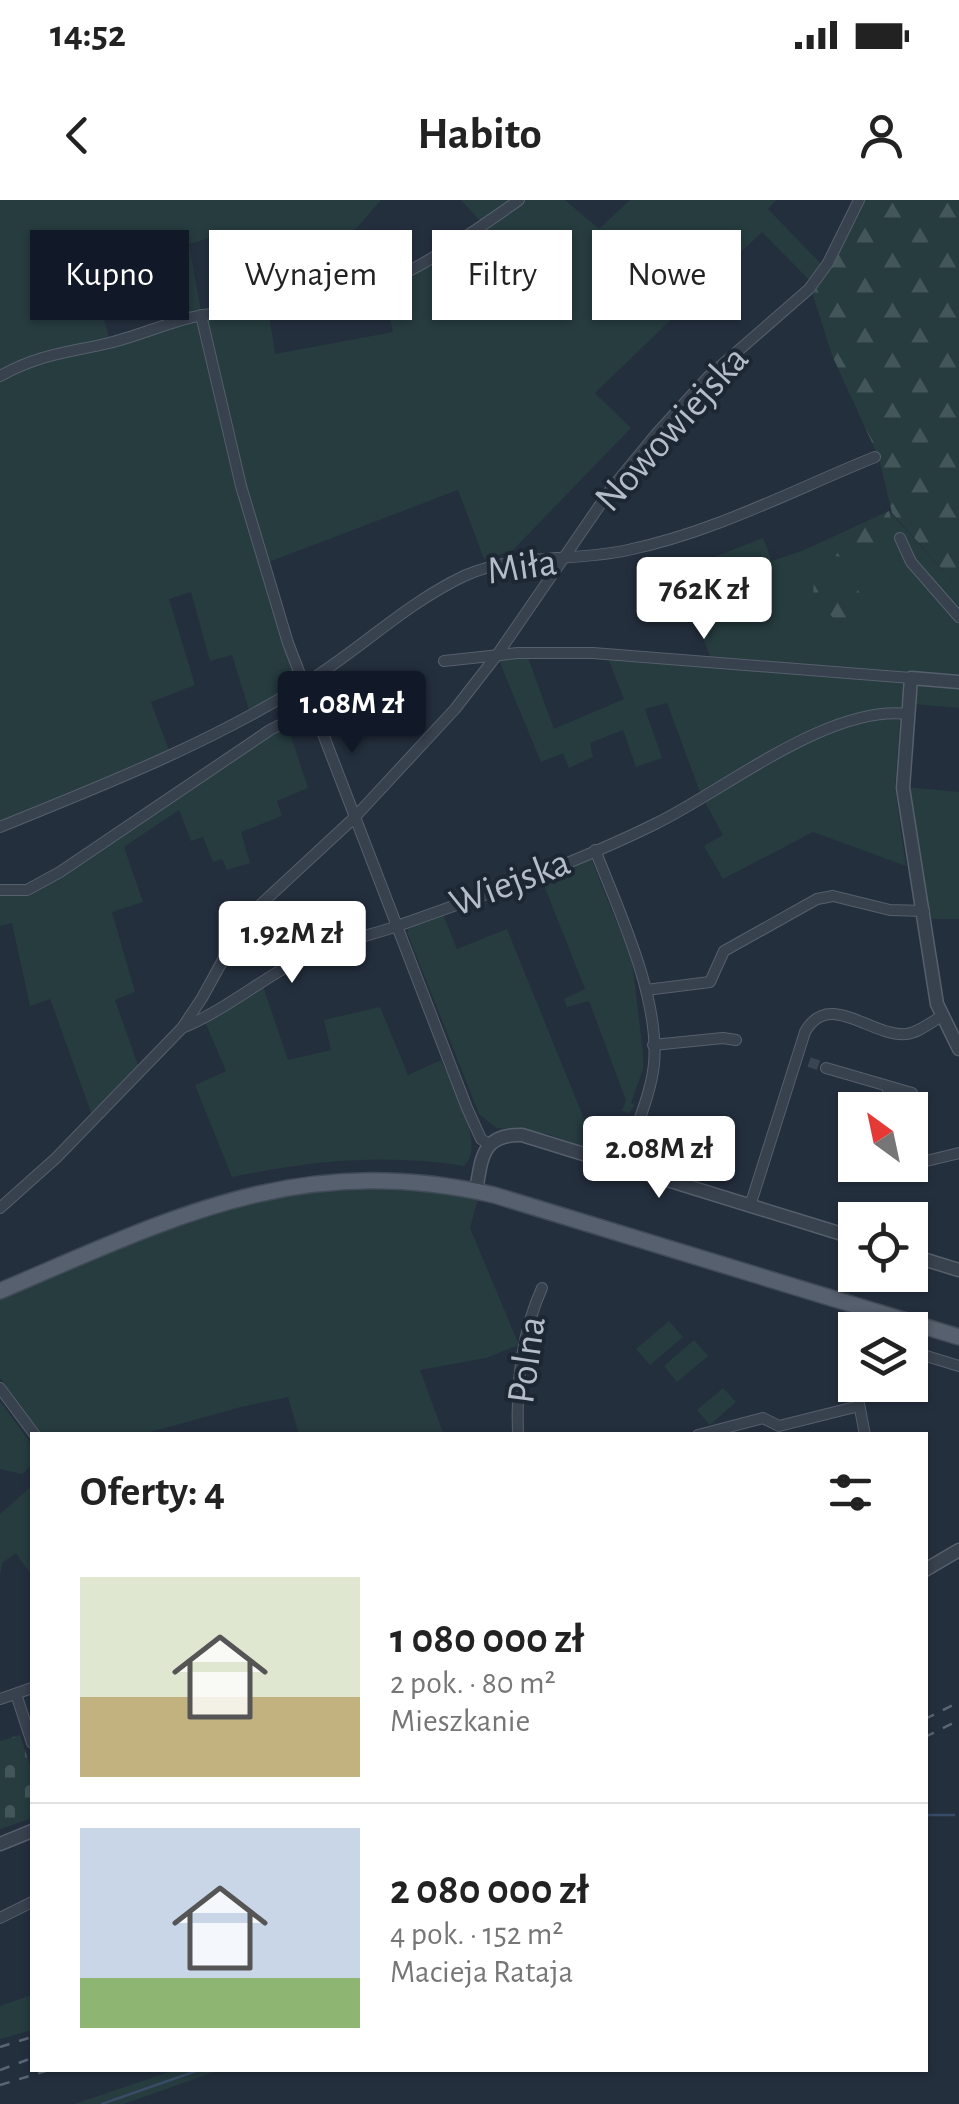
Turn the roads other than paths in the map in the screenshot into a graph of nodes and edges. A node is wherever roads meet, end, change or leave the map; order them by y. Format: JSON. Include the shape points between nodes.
{"nodes":[{"id":1,"x":519,"y":200,"type":"edge"},
{"id":2,"x":859,"y":200,"type":"edge"},
{"id":3,"x":201,"y":315,"type":"junction"},
{"id":4,"x":0,"y":376,"type":"edge"},
{"id":5,"x":875,"y":457,"type":"dead end"},
{"id":6,"x":900,"y":538,"type":"dead end"},
{"id":7,"x":563,"y":559,"type":"junction"},
{"id":8,"x":959,"y":617,"type":"edge"},
{"id":9,"x":497,"y":656,"type":"junction"},
{"id":10,"x":444,"y":660,"type":"dead end"},
{"id":11,"x":911,"y":678,"type":"junction"},
{"id":12,"x":959,"y":682,"type":"edge"},
{"id":13,"x":304,"y":685,"type":"junction"},
{"id":14,"x":358,"y":686,"type":"dead end"},
{"id":15,"x":312,"y":708,"type":"junction"},
{"id":16,"x":908,"y":714,"type":"junction"},
{"id":17,"x":354,"y":818,"type":"junction"},
{"id":18,"x":0,"y":827,"type":"edge"},
{"id":19,"x":595,"y":850,"type":"junction"},
{"id":20,"x":0,"y":890,"type":"edge"},
{"id":21,"x":924,"y":911,"type":"junction"},
{"id":22,"x":397,"y":926,"type":"junction"},
{"id":23,"x":646,"y":990,"type":"junction"},
{"id":24,"x":942,"y":1016,"type":"junction"},
{"id":25,"x":182,"y":1028,"type":"junction"},
{"id":26,"x":736,"y":1040,"type":"dead end"},
{"id":27,"x":653,"y":1045,"type":"junction"},
{"id":28,"x":959,"y":1050,"type":"edge"},
{"id":29,"x":826,"y":1068,"type":"tunnel mouth"},
{"id":30,"x":890,"y":1087,"type":"junction"},
{"id":31,"x":888,"y":1092,"type":"edge"},
{"id":32,"x":908,"y":1092,"type":"edge"},
{"id":33,"x":489,"y":1144,"type":"junction"},
{"id":34,"x":959,"y":1153,"type":"edge"},
{"id":35,"x":928,"y":1161,"type":"edge"},
{"id":36,"x":623,"y":1168,"type":"junction"},
{"id":37,"x":476,"y":1190,"type":"junction"},
{"id":38,"x":750,"y":1206,"type":"junction"},
{"id":39,"x":0,"y":1208,"type":"edge"},
{"id":40,"x":838,"y":1233,"type":"edge"},
{"id":41,"x":928,"y":1261,"type":"edge"},
{"id":42,"x":959,"y":1270,"type":"edge"},
{"id":43,"x":542,"y":1288,"type":"dead end"},
{"id":44,"x":0,"y":1290,"type":"edge"},
{"id":45,"x":959,"y":1338,"type":"edge"},
{"id":46,"x":928,"y":1357,"type":"edge"},
{"id":47,"x":959,"y":1366,"type":"edge"},
{"id":48,"x":0,"y":1388,"type":"edge"},
{"id":49,"x":859,"y":1402,"type":"edge"},
{"id":50,"x":859,"y":1406,"type":"junction"},
{"id":51,"x":32,"y":1432,"type":"edge"},
{"id":52,"x":518,"y":1432,"type":"edge"},
{"id":53,"x":710,"y":1432,"type":"edge"},
{"id":54,"x":864,"y":1432,"type":"edge"},
{"id":55,"x":959,"y":1550,"type":"edge"},
{"id":56,"x":928,"y":1568,"type":"edge"},
{"id":57,"x":30,"y":1689,"type":"edge"},
{"id":58,"x":16,"y":1694,"type":"junction"},
{"id":59,"x":0,"y":1699,"type":"edge"},
{"id":60,"x":30,"y":1737,"type":"edge"},
{"id":61,"x":30,"y":1831,"type":"edge"},
{"id":62,"x":0,"y":1844,"type":"edge"},
{"id":63,"x":30,"y":1903,"type":"edge"},
{"id":64,"x":0,"y":1918,"type":"edge"}],
"edges":[{"from":1,"to":3,"type":"street","via":[[430,262],[365,290],[276,312]]},
{"from":2,"to":7,"type":"street","name":"Nowowiejska","via":[[809,289],[708,377],[656,433]]},
{"from":3,"to":4,"type":"street","via":[[34,358]]},
{"from":3,"to":13,"type":"street","via":[[241,486]]},
{"from":5,"to":7,"type":"street","name":"Miła","via":[[674,539]]},
{"from":6,"to":8,"type":"street","via":[[911,562]]},
{"from":7,"to":9,"type":"street","name":"Nowowiejska"},
{"from":7,"to":13,"type":"street","name":"Miła","via":[[466,575]]},
{"from":9,"to":10,"type":"street"},
{"from":9,"to":11,"type":"street","via":[[593,653]]},
{"from":9,"to":17,"type":"street","name":"Nowowiejska"},
{"from":11,"to":12,"type":"street"},
{"from":11,"to":16,"type":"street"},
{"from":13,"to":15,"type":"street"},
{"from":13,"to":18,"type":"street","name":"Miła","via":[[212,738]]},
{"from":14,"to":15,"type":"street"},
{"from":15,"to":17,"type":"street"},
{"from":15,"to":20,"type":"street","via":[[60,872],[27,890]]},
{"from":16,"to":19,"type":"street","name":"Wiejska","via":[[882,710],[791,746]]},
{"from":16,"to":21,"type":"street","via":[[903,788]]},
{"from":17,"to":22,"type":"street"},
{"from":17,"to":25,"type":"street","name":"Nowowiejska","via":[[246,918]]},
{"from":19,"to":22,"type":"street","name":"Wiejska"},
{"from":19,"to":23,"type":"street"},
{"from":21,"to":23,"type":"street","via":[[817,899],[724,951],[710,982]]},
{"from":21,"to":24,"type":"street"},
{"from":22,"to":25,"type":"street","name":"Wiejska","via":[[323,948]]},
{"from":22,"to":33,"type":"street","via":[[468,1108]]},
{"from":23,"to":27,"type":"street"},
{"from":24,"to":28,"type":"street"},
{"from":24,"to":38,"type":"street","via":[[902,1034],[834,1013],[810,1024]]},
{"from":25,"to":39,"type":"street","name":"Wiejska"},
{"from":26,"to":27,"type":"street"},
{"from":27,"to":36,"type":"street","via":[[654,1067]]},
{"from":29,"to":30,"type":"street"},
{"from":30,"to":31,"type":"street"},
{"from":30,"to":32,"type":"street"},
{"from":33,"to":36,"type":"street","via":[[522,1135]]},
{"from":33,"to":37,"type":"street"},
{"from":34,"to":35,"type":"street"},
{"from":36,"to":38,"type":"street"},
{"from":37,"to":44,"type":"main road","via":[[351,1180],[236,1197]]},
{"from":37,"to":45,"type":"main road"},
{"from":38,"to":40,"type":"street"},
{"from":41,"to":42,"type":"street"},
{"from":43,"to":52,"type":"street","name":"Polna","via":[[521,1348]]},
{"from":46,"to":47,"type":"street"},
{"from":48,"to":51,"type":"street"},
{"from":49,"to":50,"type":"street"},
{"from":50,"to":53,"type":"street","via":[[779,1426],[764,1418]]},
{"from":50,"to":54,"type":"street"},
{"from":55,"to":56,"type":"street"},
{"from":57,"to":58,"type":"street"},
{"from":58,"to":59,"type":"street"},
{"from":58,"to":60,"type":"street"},
{"from":61,"to":62,"type":"street"},
{"from":63,"to":64,"type":"street"}]}
